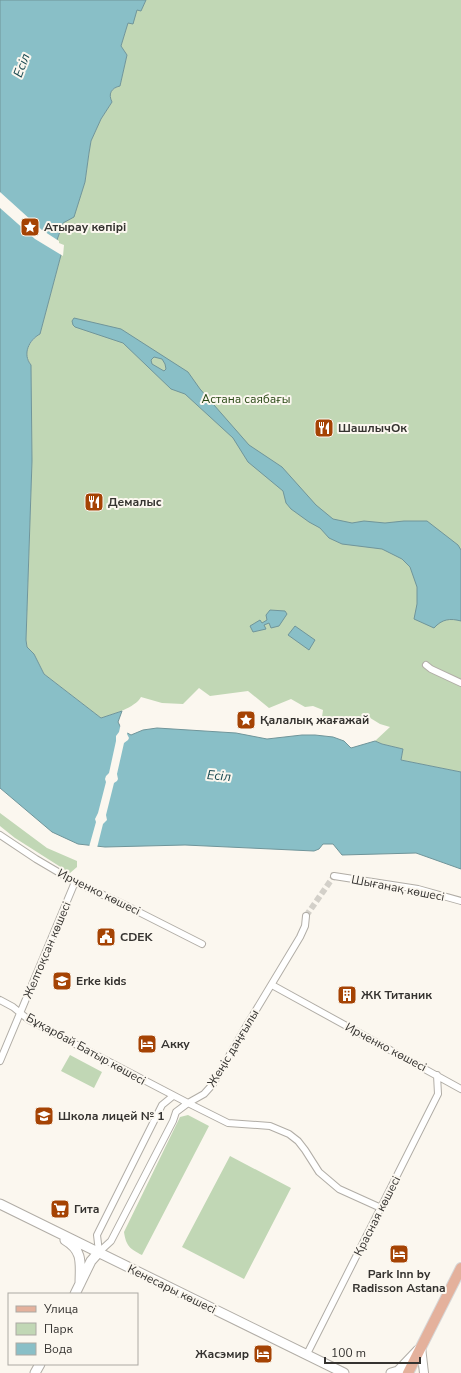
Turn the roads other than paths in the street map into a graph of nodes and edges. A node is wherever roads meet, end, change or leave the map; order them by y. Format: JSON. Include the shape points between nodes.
{"nodes":[{"id":1,"x":426,"y":665,"type":"dead end"},
{"id":2,"x":461,"y":683,"type":"edge"},
{"id":3,"x":0,"y":835,"type":"edge"},
{"id":4,"x":334,"y":876,"type":"dead end"},
{"id":5,"x":75,"y":882,"type":"junction"},
{"id":6,"x":461,"y":901,"type":"edge"},
{"id":7,"x":306,"y":916,"type":"tunnel mouth"},
{"id":8,"x":202,"y":944,"type":"dead end"},
{"id":9,"x":272,"y":985,"type":"junction"},
{"id":10,"x":0,"y":1000,"type":"edge"},
{"id":11,"x":21,"y":1013,"type":"junction"},
{"id":12,"x":0,"y":1061,"type":"edge"},
{"id":13,"x":437,"y":1075,"type":"junction"},
{"id":14,"x":461,"y":1089,"type":"edge"},
{"id":15,"x":174,"y":1096,"type":"junction"},
{"id":16,"x":188,"y":1103,"type":"junction"},
{"id":17,"x":0,"y":1204,"type":"edge"},
{"id":18,"x":381,"y":1208,"type":"junction"},
{"id":19,"x":42,"y":1225,"type":"junction"},
{"id":20,"x":99,"y":1252,"type":"junction"},
{"id":21,"x":461,"y":1268,"type":"edge"},
{"id":22,"x":80,"y":1284,"type":"junction"},
{"id":23,"x":76,"y":1293,"type":"edge"},
{"id":24,"x":421,"y":1348,"type":"junction"},
{"id":25,"x":307,"y":1354,"type":"junction"},
{"id":26,"x":342,"y":1372,"type":"edge"},
{"id":27,"x":349,"y":1373,"type":"edge"},
{"id":28,"x":391,"y":1373,"type":"edge"},
{"id":29,"x":408,"y":1373,"type":"edge"},
{"id":30,"x":424,"y":1373,"type":"edge"}],
"edges":[{"from":1,"to":2,"type":"street"},
{"from":3,"to":5,"type":"street","name":"Ирченко көшесі"},
{"from":4,"to":6,"type":"street","name":"Шығанақ көшесі","via":[[418,889]]},
{"from":5,"to":8,"type":"street","name":"Ирченко көшесі"},
{"from":5,"to":11,"type":"street","name":"Желтоқсан көшесі"},
{"from":7,"to":9,"type":"street","name":"Жеңіс даңғылы","via":[[300,937]]},
{"from":9,"to":13,"type":"street","name":"Ирченко көшесі"},
{"from":9,"to":16,"type":"street","name":"Жеңіс даңғылы","via":[[213,1084],[204,1094]]},
{"from":10,"to":11,"type":"street","name":"Бұқарбай Батыр көшесі"},
{"from":11,"to":12,"type":"street","name":"Желтоқсан көшесі"},
{"from":11,"to":15,"type":"street","name":"Бұқарбай Батыр көшесі","via":[[29,1020]]},
{"from":13,"to":14,"type":"street","name":"Ирченко көшесі"},
{"from":13,"to":18,"type":"street","name":"Красная көшесі","via":[[438,1094]]},
{"from":15,"to":16,"type":"street","name":"Бұқарбай Батыр көшесі"},
{"from":15,"to":20,"type":"street","via":[[162,1105],[97,1234]]},
{"from":16,"to":18,"type":"street","name":"Бұқарбай Батыр көшесі","via":[[228,1123],[270,1126],[289,1134],[298,1141],[319,1172],[339,1189]]},
{"from":16,"to":20,"type":"street","name":"Жеңіс даңғылы","via":[[176,1112],[111,1242]]},
{"from":17,"to":19,"type":"main road","name":"Кенесары көшесі"},
{"from":18,"to":25,"type":"street","name":"Красная көшесі"},
{"from":19,"to":20,"type":"main road","name":"Кенесары көшесі"},
{"from":19,"to":22,"type":"main road","via":[[73,1245],[79,1256]]},
{"from":20,"to":22,"type":"main road","name":"Жеңіс даңғылы","via":[[91,1261]]},
{"from":20,"to":25,"type":"main road","name":"Кенесары көшесі"},
{"from":21,"to":24,"type":"main road"},
{"from":22,"to":23,"type":"main road","name":"Жеңіс даңғылы"},
{"from":24,"to":28,"type":"main road","via":[[398,1371]]},
{"from":24,"to":29,"type":"main road"},
{"from":24,"to":30,"type":"street"},
{"from":25,"to":26,"type":"main road","name":"Кенесары көшесі"},
{"from":26,"to":27,"type":"main road","name":"Кенесары көшесі"}]}
